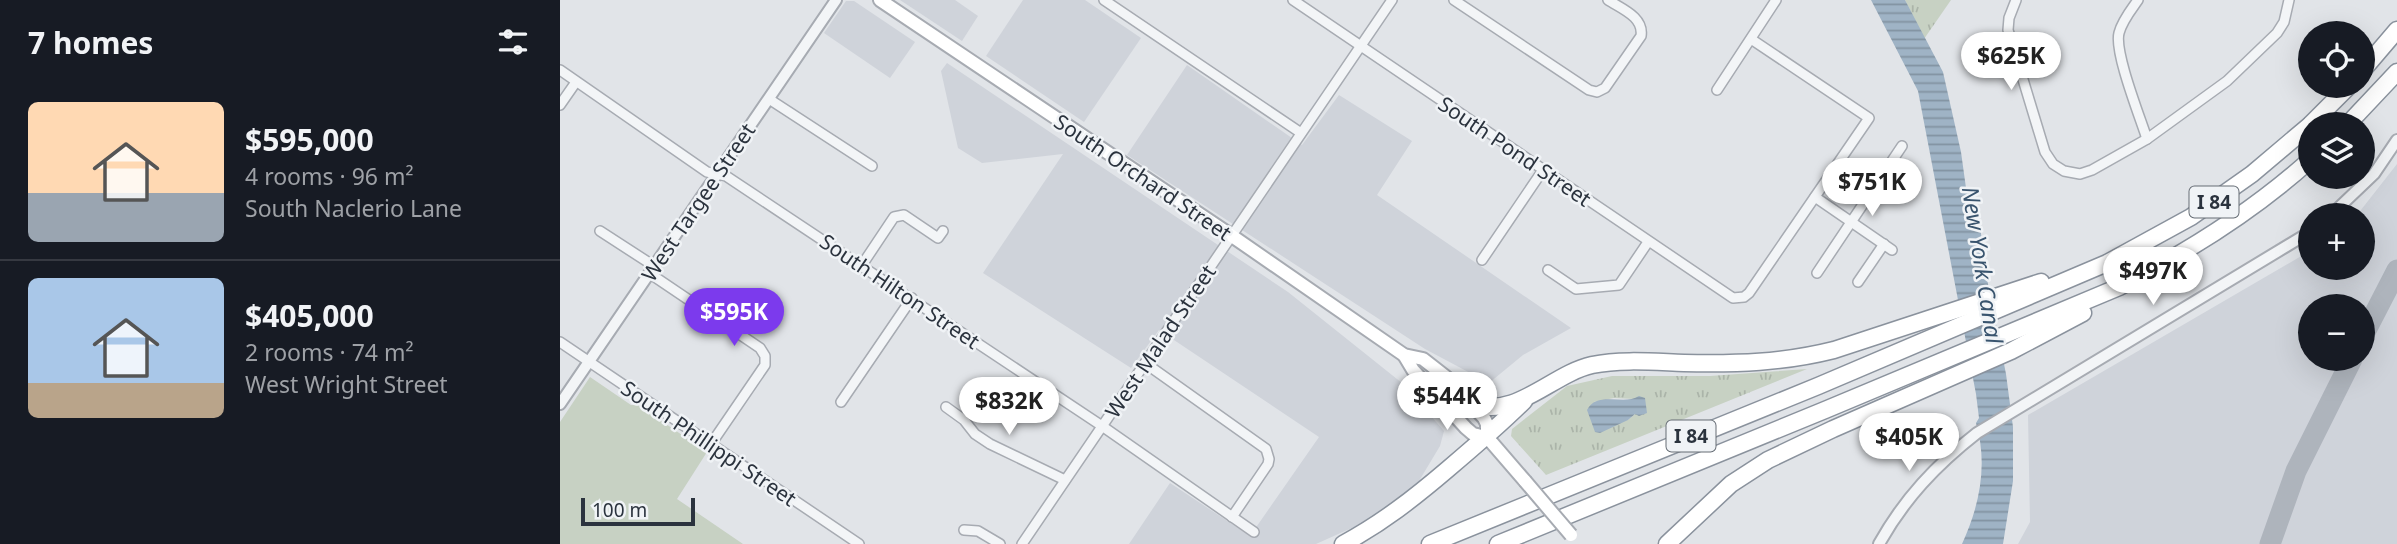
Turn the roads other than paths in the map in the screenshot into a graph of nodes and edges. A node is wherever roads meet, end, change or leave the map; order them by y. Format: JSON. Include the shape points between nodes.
{"nodes":[{"id":1,"x":836,"y":0,"type":"edge"},
{"id":2,"x":880,"y":0,"type":"edge"},
{"id":3,"x":1104,"y":0,"type":"edge"},
{"id":4,"x":1293,"y":0,"type":"edge"},
{"id":5,"x":1392,"y":0,"type":"edge"},
{"id":6,"x":1454,"y":0,"type":"edge"},
{"id":7,"x":1608,"y":0,"type":"edge"},
{"id":8,"x":1776,"y":0,"type":"edge"},
{"id":9,"x":2016,"y":0,"type":"edge"},
{"id":10,"x":2138,"y":0,"type":"edge"},
{"id":11,"x":2288,"y":0,"type":"edge"},
{"id":12,"x":2397,"y":30,"type":"edge"},
{"id":13,"x":1751,"y":39,"type":"junction"},
{"id":14,"x":1361,"y":46,"type":"junction"},
{"id":15,"x":2375,"y":56,"type":"edge"},
{"id":16,"x":560,"y":70,"type":"edge"},
{"id":17,"x":2397,"y":72,"type":"edge"},
{"id":18,"x":576,"y":82,"type":"junction"},
{"id":19,"x":1717,"y":90,"type":"dead end"},
{"id":20,"x":2337,"y":98,"type":"edge"},
{"id":21,"x":769,"y":99,"type":"junction"},
{"id":22,"x":560,"y":105,"type":"edge"},
{"id":23,"x":2323,"y":112,"type":"edge"},
{"id":24,"x":2359,"y":112,"type":"edge"},
{"id":25,"x":1301,"y":134,"type":"junction"},
{"id":26,"x":2298,"y":136,"type":"edge"},
{"id":27,"x":2147,"y":139,"type":"junction"},
{"id":28,"x":2397,"y":141,"type":"edge"},
{"id":29,"x":1902,"y":146,"type":"dead end"},
{"id":30,"x":872,"y":166,"type":"dead end"},
{"id":31,"x":1543,"y":170,"type":"junction"},
{"id":32,"x":2298,"y":170,"type":"edge"},
{"id":33,"x":716,"y":176,"type":"junction"},
{"id":34,"x":1815,"y":197,"type":"junction"},
{"id":35,"x":2344,"y":203,"type":"edge"},
{"id":36,"x":1851,"y":222,"type":"junction"},
{"id":37,"x":600,"y":231,"type":"dead end"},
{"id":38,"x":943,"y":231,"type":"dead end"},
{"id":39,"x":1232,"y":236,"type":"junction"},
{"id":40,"x":2298,"y":239,"type":"edge"},
{"id":41,"x":1648,"y":242,"type":"junction"},
{"id":42,"x":2190,"y":249,"type":"junction"},
{"id":43,"x":1482,"y":260,"type":"dead end"},
{"id":44,"x":862,"y":265,"type":"junction"},
{"id":45,"x":652,"y":270,"type":"junction"},
{"id":46,"x":1548,"y":270,"type":"dead end"},
{"id":47,"x":1817,"y":273,"type":"dead end"},
{"id":48,"x":1858,"y":282,"type":"dead end"},
{"id":49,"x":912,"y":298,"type":"junction"},
{"id":50,"x":2000,"y":301,"type":"junction"},
{"id":51,"x":560,"y":342,"type":"edge"},
{"id":52,"x":1405,"y":355,"type":"junction"},
{"id":53,"x":589,"y":362,"type":"junction"},
{"id":54,"x":1145,"y":363,"type":"junction"},
{"id":55,"x":1530,"y":396,"type":"junction"},
{"id":56,"x":841,"y":402,"type":"dead end"},
{"id":57,"x":560,"y":404,"type":"edge"},
{"id":58,"x":1473,"y":404,"type":"junction"},
{"id":59,"x":946,"y":407,"type":"dead end"},
{"id":60,"x":1102,"y":426,"type":"junction"},
{"id":61,"x":1487,"y":437,"type":"junction"},
{"id":62,"x":711,"y":444,"type":"junction"},
{"id":63,"x":1065,"y":480,"type":"junction"},
{"id":64,"x":1232,"y":517,"type":"junction"},
{"id":65,"x":964,"y":530,"type":"dead end"},
{"id":66,"x":1254,"y":532,"type":"dead end"},
{"id":67,"x":1575,"y":540,"type":"edge"},
{"id":68,"x":852,"y":542,"type":"edge"},
{"id":69,"x":1000,"y":544,"type":"edge"},
{"id":70,"x":1022,"y":544,"type":"edge"},
{"id":71,"x":1343,"y":544,"type":"edge"},
{"id":72,"x":1430,"y":544,"type":"edge"},
{"id":73,"x":1498,"y":544,"type":"edge"},
{"id":74,"x":1667,"y":544,"type":"edge"},
{"id":75,"x":1879,"y":544,"type":"edge"}],
"edges":[{"from":1,"to":21,"type":"street","name":"West Targee Street"},
{"from":2,"to":39,"type":"main road","name":"South Orchard Street"},
{"from":3,"to":25,"type":"street"},
{"from":4,"to":14,"type":"street","name":"South Pond Street"},
{"from":5,"to":14,"type":"street","name":"West Malad Street"},
{"from":6,"to":7,"type":"street","via":[[1597,92],[1605,88],[1642,28],[1640,21]]},
{"from":8,"to":13,"type":"street"},
{"from":9,"to":27,"type":"street","via":[[2008,30],[2045,152],[2053,164],[2064,172],[2080,174]]},
{"from":10,"to":27,"type":"street","via":[[2118,35],[2119,51]]},
{"from":11,"to":27,"type":"street","via":[[2277,33],[2227,81]]},
{"from":12,"to":15,"type":"highway"},
{"from":13,"to":19,"type":"street"},
{"from":13,"to":34,"type":"street","via":[[1870,118]]},
{"from":14,"to":25,"type":"street","name":"West Malad Street"},
{"from":14,"to":31,"type":"street","name":"South Pond Street"},
{"from":16,"to":18,"type":"street","name":"South Hilton Street"},
{"from":17,"to":24,"type":"highway"},
{"from":18,"to":22,"type":"street"},
{"from":18,"to":33,"type":"street","name":"South Hilton Street"},
{"from":20,"to":23,"type":"highway","number":"I 84"},
{"from":21,"to":30,"type":"street"},
{"from":21,"to":33,"type":"street","name":"West Targee Street"},
{"from":25,"to":39,"type":"street","name":"West Malad Street"},
{"from":26,"to":50,"type":"highway","number":"I 84","via":[[2210,205],[2156,237],[2107,263]]},
{"from":28,"to":35,"type":"street","via":[[2374,174]]},
{"from":29,"to":36,"type":"street"},
{"from":31,"to":41,"type":"street","name":"South Pond Street"},
{"from":31,"to":43,"type":"street"},
{"from":32,"to":42,"type":"highway","number":"I 84"},
{"from":33,"to":44,"type":"street","name":"South Hilton Street","via":[[726,176]]},
{"from":33,"to":45,"type":"street","name":"West Targee Street"},
{"from":34,"to":36,"type":"street"},
{"from":34,"to":41,"type":"street","name":"South Pond Street","via":[[1749,293],[1738,298],[1728,296]]},
{"from":36,"to":47,"type":"street"},
{"from":36,"to":48,"type":"street","via":[[1888,247]]},
{"from":37,"to":45,"type":"street"},
{"from":38,"to":44,"type":"street","via":[[939,239],[904,215],[894,217]]},
{"from":39,"to":52,"type":"main road","name":"South Orchard Street"},
{"from":39,"to":54,"type":"street","name":"West Malad Street"},
{"from":40,"to":75,"type":"street","via":[[1977,433],[1909,496]]},
{"from":41,"to":46,"type":"street","via":[[1619,285],[1576,289]]},
{"from":42,"to":73,"type":"highway","number":"I 84","via":[[2107,292]]},
{"from":42,"to":74,"type":"highway","via":[[2011,351],[1768,460],[1731,484]]},
{"from":44,"to":49,"type":"street","name":"South Hilton Street"},
{"from":45,"to":53,"type":"street","name":"West Targee Street"},
{"from":45,"to":62,"type":"street","via":[[765,355],[765,365]]},
{"from":49,"to":56,"type":"street"},
{"from":49,"to":60,"type":"street","name":"South Hilton Street"},
{"from":50,"to":55,"type":"highway","via":[[1950,311],[1793,359],[1591,366],[1558,378]]},
{"from":50,"to":72,"type":"highway","number":"I 84","via":[[1953,328],[1818,386]]},
{"from":51,"to":53,"type":"street","name":"South Phillippi Street"},
{"from":52,"to":58,"type":"main road","name":"South Orchard Street","via":[[1423,359]]},
{"from":52,"to":61,"type":"main road","name":"South Orchard Street","via":[[1466,428]]},
{"from":53,"to":57,"type":"street","name":"West Targee Street"},
{"from":53,"to":62,"type":"street","name":"South Phillippi Street"},
{"from":54,"to":60,"type":"street","name":"West Malad Street"},
{"from":54,"to":64,"type":"street","via":[[1266,449],[1268,464]]},
{"from":55,"to":58,"type":"highway","via":[[1493,408]]},
{"from":55,"to":61,"type":"highway"},
{"from":58,"to":61,"type":"main road","name":"South Orchard Street","via":[[1487,424]]},
{"from":59,"to":63,"type":"street","via":[[990,444]]},
{"from":60,"to":63,"type":"street","name":"West Malad Street"},
{"from":60,"to":64,"type":"street","name":"South Hilton Street"},
{"from":61,"to":67,"type":"main road","name":"South Orchard Street","bridge":true},
{"from":61,"to":71,"type":"highway","via":[[1413,500]]},
{"from":62,"to":68,"type":"street","name":"South Phillippi Street"},
{"from":63,"to":70,"type":"street","name":"West Malad Street"},
{"from":64,"to":66,"type":"street","name":"South Hilton Street"},
{"from":65,"to":69,"type":"street","via":[[978,531]]}]}
